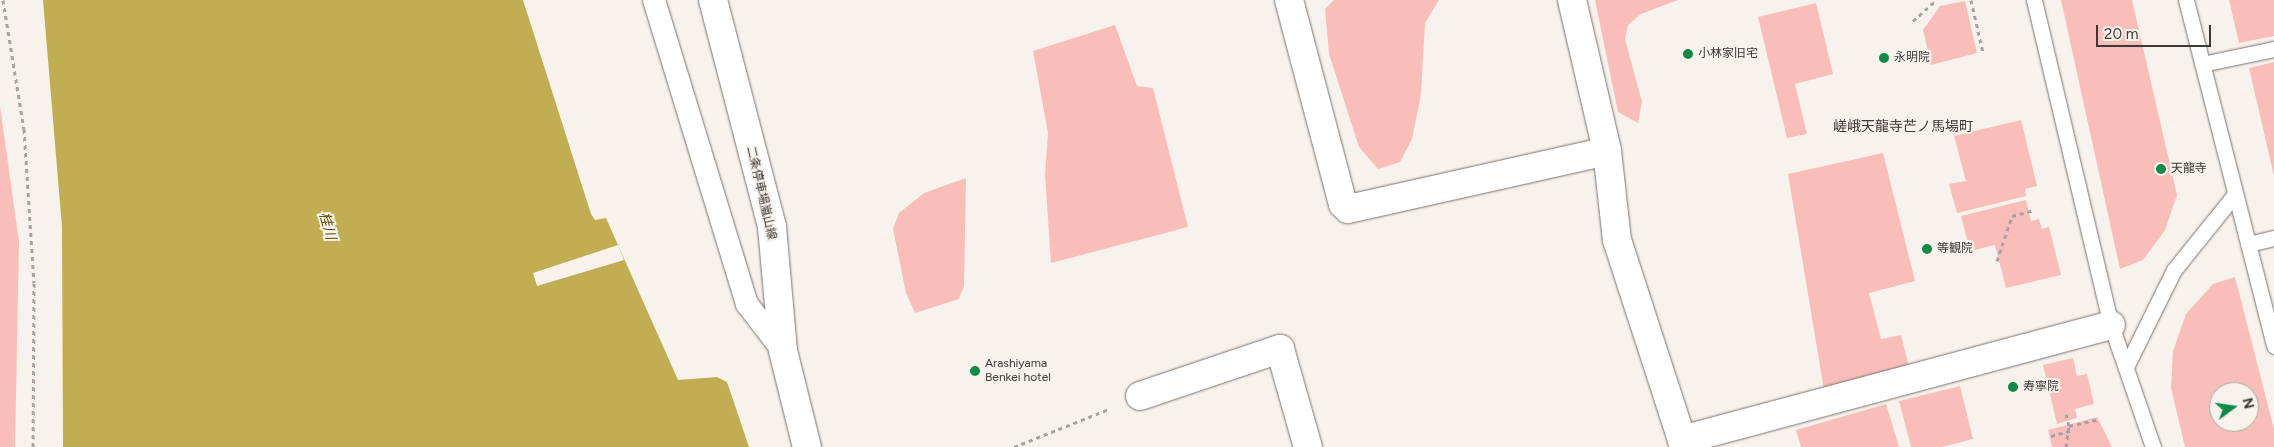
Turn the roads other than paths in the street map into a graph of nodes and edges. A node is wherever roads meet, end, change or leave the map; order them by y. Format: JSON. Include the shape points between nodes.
{"nodes":[{"id":1,"x":654,"y":0,"type":"edge"},
{"id":2,"x":713,"y":0,"type":"edge"},
{"id":3,"x":1289,"y":0,"type":"edge"},
{"id":4,"x":1572,"y":0,"type":"edge"},
{"id":5,"x":2034,"y":0,"type":"edge"},
{"id":6,"x":2186,"y":0,"type":"edge"},
{"id":7,"x":2274,"y":49,"type":"edge"},
{"id":8,"x":2202,"y":64,"type":"junction"},
{"id":9,"x":1607,"y":152,"type":"junction"},
{"id":10,"x":2235,"y":194,"type":"junction"},
{"id":11,"x":2274,"y":238,"type":"edge"},
{"id":12,"x":2248,"y":244,"type":"junction"},
{"id":13,"x":2110,"y":326,"type":"junction"},
{"id":14,"x":2274,"y":346,"type":"edge"},
{"id":15,"x":783,"y":351,"type":"junction"},
{"id":16,"x":2126,"y":367,"type":"junction"},
{"id":17,"x":1140,"y":396,"type":"road end"},
{"id":18,"x":1672,"y":444,"type":"edge"},
{"id":19,"x":806,"y":447,"type":"edge"},
{"id":20,"x":1308,"y":447,"type":"edge"},
{"id":21,"x":2153,"y":447,"type":"edge"}],
"edges":[{"from":1,"to":15,"type":"street","via":[[747,304]]},
{"from":2,"to":15,"type":"street","name":"二条停車場嵐山線","via":[[772,227]]},
{"from":3,"to":9,"type":"street","via":[[1343,204],[1348,208]]},
{"from":4,"to":9,"type":"street"},
{"from":5,"to":13,"type":"lane"},
{"from":6,"to":8,"type":"lane"},
{"from":7,"to":8,"type":"lane"},
{"from":8,"to":10,"type":"lane"},
{"from":9,"to":18,"type":"street","via":[[1617,240]]},
{"from":10,"to":12,"type":"lane"},
{"from":10,"to":16,"type":"lane","via":[[2174,270]]},
{"from":11,"to":12,"type":"lane"},
{"from":12,"to":14,"type":"lane"},
{"from":13,"to":16,"type":"lane"},
{"from":13,"to":18,"type":"street"},
{"from":15,"to":19,"type":"street","name":"二条停車場嵐山線"},
{"from":16,"to":21,"type":"lane"},
{"from":17,"to":20,"type":"street","via":[[1280,349]]}]}
